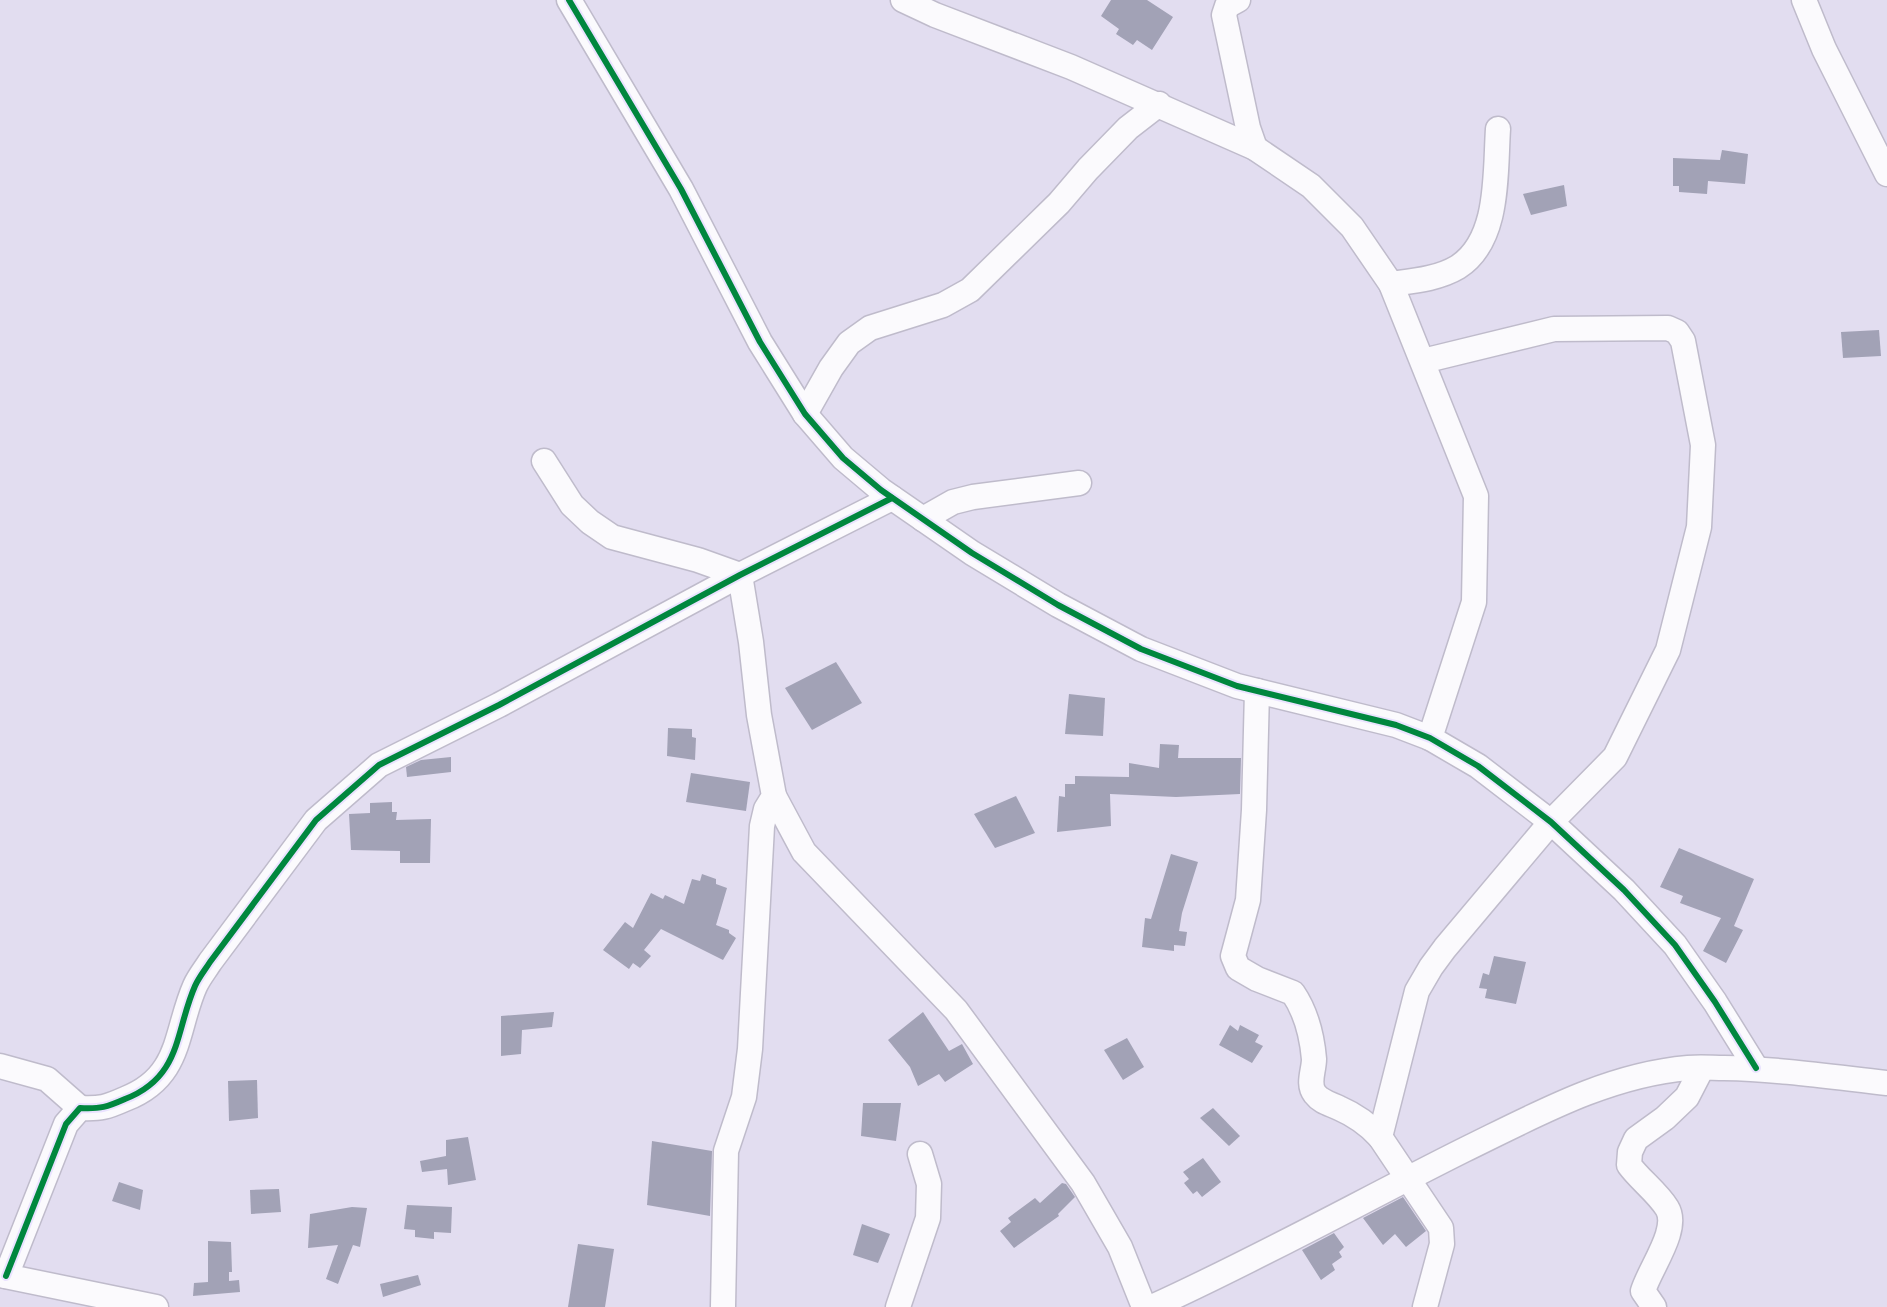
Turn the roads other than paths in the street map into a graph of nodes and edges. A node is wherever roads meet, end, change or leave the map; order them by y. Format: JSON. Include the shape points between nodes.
{"nodes":[{"id":1,"x":569,"y":0,"type":"edge"},
{"id":2,"x":903,"y":0,"type":"edge"},
{"id":3,"x":1238,"y":0,"type":"edge"},
{"id":4,"x":1804,"y":0,"type":"edge"},
{"id":5,"x":1159,"y":104,"type":"junction"},
{"id":6,"x":1498,"y":129,"type":"dead end"},
{"id":7,"x":1255,"y":148,"type":"junction"},
{"id":8,"x":1887,"y":174,"type":"edge"},
{"id":9,"x":1391,"y":284,"type":"junction"},
{"id":10,"x":1423,"y":361,"type":"junction"},
{"id":11,"x":805,"y":414,"type":"junction"},
{"id":12,"x":544,"y":461,"type":"dead end"},
{"id":13,"x":1079,"y":483,"type":"dead end"},
{"id":14,"x":892,"y":498,"type":"junction"},
{"id":15,"x":922,"y":519,"type":"junction"},
{"id":16,"x":740,"y":575,"type":"junction"},
{"id":17,"x":1257,"y":691,"type":"junction"},
{"id":18,"x":1430,"y":738,"type":"junction"},
{"id":19,"x":774,"y":796,"type":"junction"},
{"id":20,"x":1551,"y":822,"type":"junction"},
{"id":21,"x":0,"y":1066,"type":"edge"},
{"id":22,"x":1702,"y":1068,"type":"junction"},
{"id":23,"x":1756,"y":1068,"type":"junction"},
{"id":24,"x":1887,"y":1083,"type":"edge"},
{"id":25,"x":80,"y":1108,"type":"junction"},
{"id":26,"x":1380,"y":1137,"type":"junction"},
{"id":27,"x":920,"y":1154,"type":"dead end"},
{"id":28,"x":1409,"y":1178,"type":"junction"},
{"id":29,"x":3,"y":1276,"type":"edge"},
{"id":30,"x":156,"y":1307,"type":"edge"},
{"id":31,"x":723,"y":1307,"type":"edge"},
{"id":32,"x":898,"y":1307,"type":"edge"},
{"id":33,"x":1144,"y":1307,"type":"edge"},
{"id":34,"x":1152,"y":1307,"type":"edge"},
{"id":35,"x":1425,"y":1307,"type":"edge"},
{"id":36,"x":1654,"y":1307,"type":"edge"}],
"edges":[{"from":1,"to":11,"type":"street","via":[[681,189],[760,342]]},
{"from":2,"to":5,"type":"street"},
{"from":3,"to":7,"type":"street","via":[[1227,6],[1224,15]]},
{"from":4,"to":8,"type":"street","via":[[1824,49]]},
{"from":5,"to":7,"type":"street"},
{"from":5,"to":11,"type":"street","via":[[1128,128],[970,290],[943,305],[870,328],[849,344]]},
{"from":6,"to":9,"type":"street","via":[[1494,199],[1486,231],[1475,253],[1457,267],[1429,278]]},
{"from":7,"to":9,"type":"street","via":[[1311,186],[1352,227]]},
{"from":9,"to":10,"type":"street"},
{"from":10,"to":18,"type":"street","via":[[1476,496],[1474,602]]},
{"from":10,"to":20,"type":"street","via":[[1554,329],[1668,328],[1683,341],[1702,445],[1700,515],[1668,650],[1615,757]]},
{"from":11,"to":14,"type":"street","via":[[843,458]]},
{"from":12,"to":16,"type":"street","via":[[572,506],[612,537]]},
{"from":13,"to":15,"type":"street","via":[[973,497],[953,502]]},
{"from":14,"to":15,"type":"street"},
{"from":14,"to":16,"type":"street"},
{"from":15,"to":17,"type":"street","via":[[1058,605],[1141,649]]},
{"from":16,"to":19,"type":"street"},
{"from":16,"to":25,"type":"street","via":[[379,765],[316,820],[210,962],[195,985],[176,1050],[155,1082],[136,1095],[100,1109]]},
{"from":17,"to":18,"type":"street","via":[[1396,725]]},
{"from":17,"to":26,"type":"street","via":[[1248,900],[1233,956],[1238,968],[1293,993],[1300,1004],[1314,1059],[1314,1093],[1357,1117]]},
{"from":18,"to":20,"type":"street","via":[[1478,766]]},
{"from":19,"to":31,"type":"street","via":[[762,826],[744,1097],[726,1151]]},
{"from":19,"to":33,"type":"street","via":[[804,852],[956,1010],[1083,1183],[1120,1247]]},
{"from":20,"to":23,"type":"street","via":[[1624,890],[1675,945]]},
{"from":20,"to":26,"type":"street","via":[[1445,948],[1417,991]]},
{"from":21,"to":25,"type":"street","via":[[47,1079]]},
{"from":22,"to":23,"type":"street"},
{"from":22,"to":28,"type":"street","via":[[1630,1078],[1593,1089]]},
{"from":22,"to":36,"type":"street","via":[[1687,1097],[1636,1139],[1630,1152],[1629,1165],[1667,1208],[1671,1219],[1670,1232],[1643,1291]]},
{"from":23,"to":24,"type":"street"},
{"from":25,"to":29,"type":"street","via":[[66,1124]]},
{"from":26,"to":28,"type":"street"},
{"from":27,"to":32,"type":"street","via":[[929,1184],[928,1218]]},
{"from":28,"to":34,"type":"street"},
{"from":28,"to":35,"type":"street","via":[[1441,1228],[1443,1244]]},
{"from":29,"to":30,"type":"street"}]}
